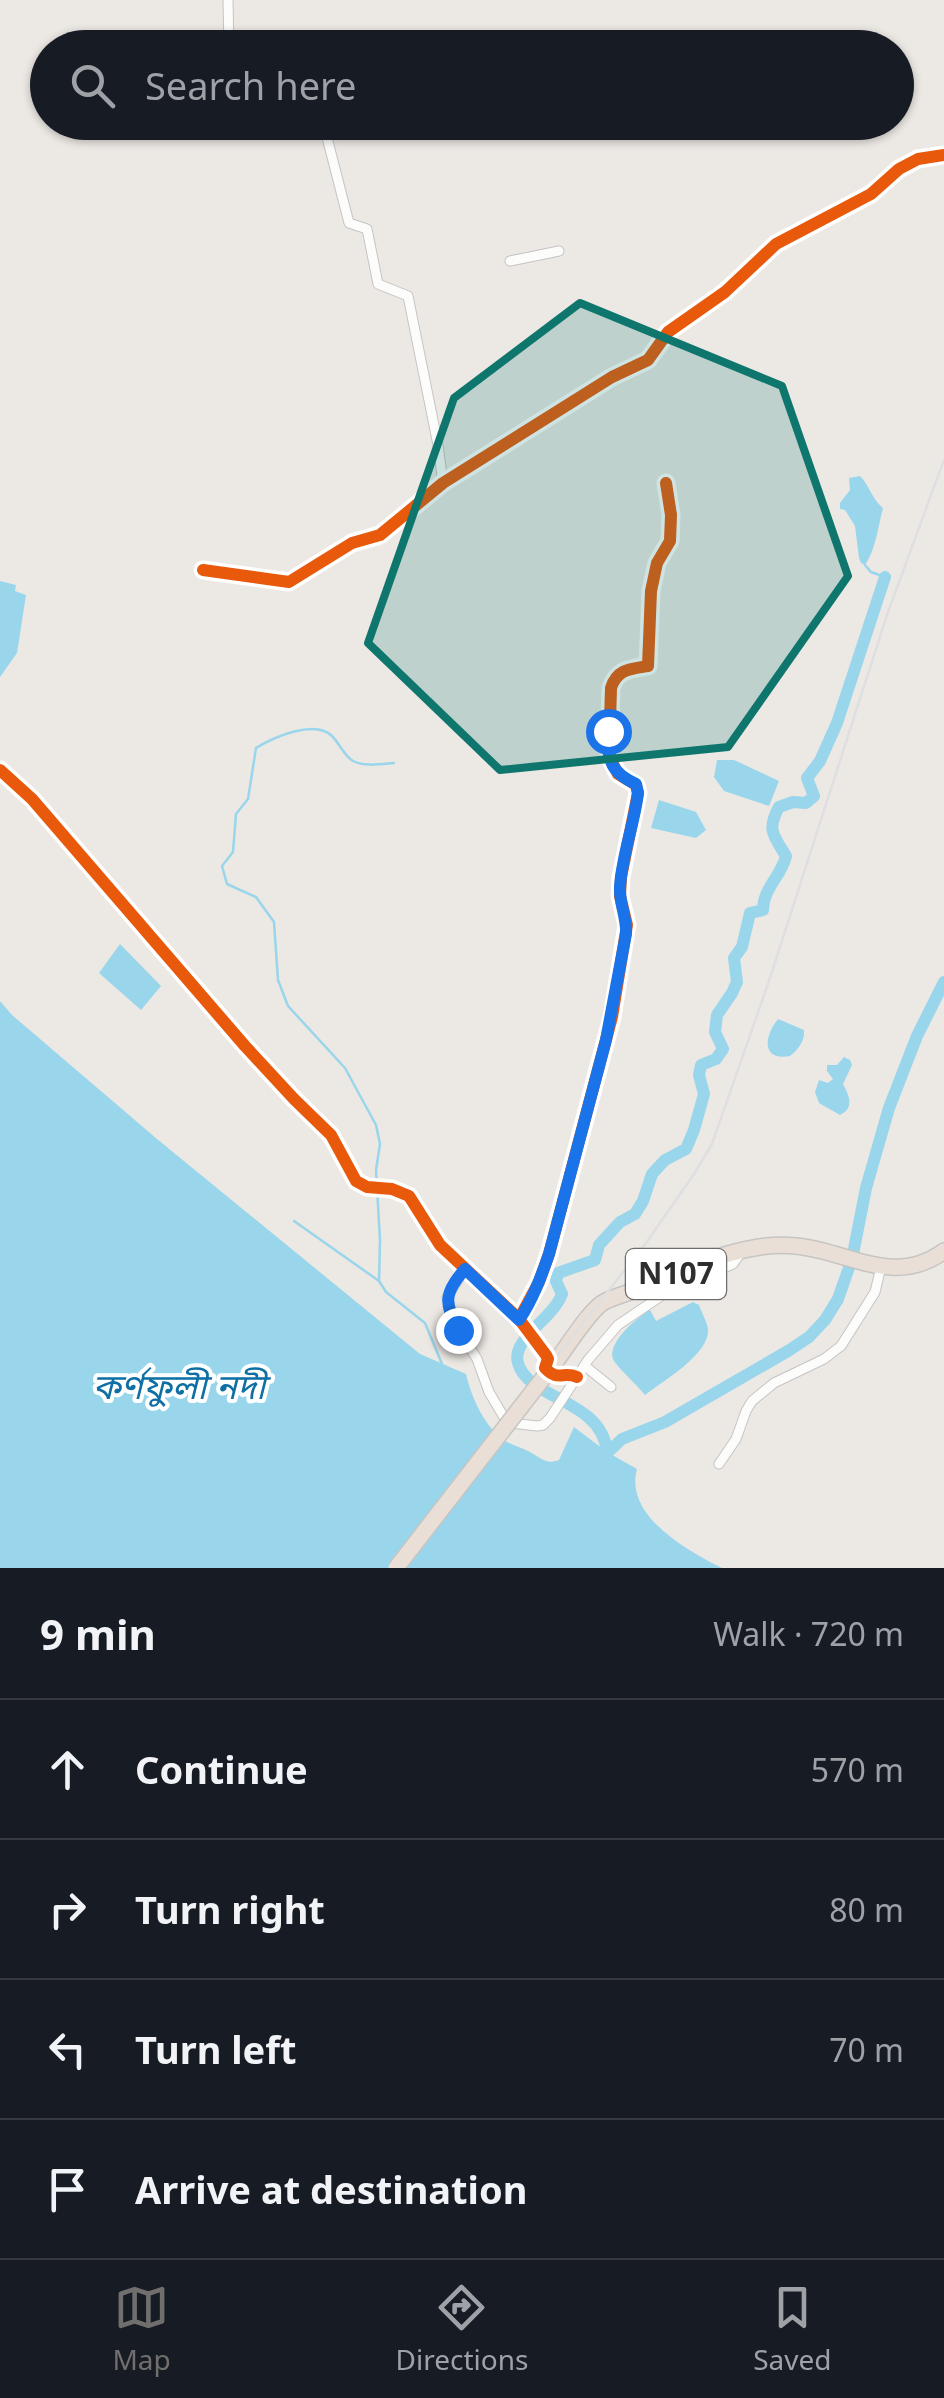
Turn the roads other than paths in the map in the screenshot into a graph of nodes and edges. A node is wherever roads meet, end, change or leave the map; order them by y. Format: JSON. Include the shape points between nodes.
{"nodes":[{"id":1,"x":228,"y":0,"type":"edge"},
{"id":2,"x":228,"y":30,"type":"edge"},
{"id":3,"x":328,"y":140,"type":"edge"},
{"id":4,"x":944,"y":155,"type":"edge"},
{"id":5,"x":559,"y":251,"type":"dead end"},
{"id":6,"x":510,"y":261,"type":"dead end"},
{"id":7,"x":443,"y":482,"type":"junction"},
{"id":8,"x":666,"y":483,"type":"dead end"},
{"id":9,"x":203,"y":570,"type":"dead end"},
{"id":10,"x":0,"y":770,"type":"edge"},
{"id":11,"x":944,"y":1250,"type":"edge"},
{"id":12,"x":742,"y":1251,"type":"junction"},
{"id":13,"x":876,"y":1266,"type":"junction"},
{"id":14,"x":465,"y":1269,"type":"junction"},
{"id":15,"x":522,"y":1323,"type":"junction"},
{"id":16,"x":584,"y":1366,"type":"junction"},
{"id":17,"x":577,"y":1376,"type":"junction"},
{"id":18,"x":612,"y":1387,"type":"dead end"},
{"id":19,"x":719,"y":1464,"type":"dead end"},
{"id":20,"x":396,"y":1568,"type":"edge"}],
"edges":[{"from":1,"to":2,"type":"street"},
{"from":3,"to":7,"type":"street","via":[[349,223],[367,229],[378,284],[408,296]]},
{"from":4,"to":7,"type":"street","via":[[899,169],[871,194],[776,244],[668,332],[648,360]]},
{"from":5,"to":6,"type":"street"},
{"from":7,"to":9,"type":"street","via":[[380,534],[288,582]]},
{"from":8,"to":15,"type":"street","via":[[670,541],[656,562],[648,666],[623,671],[611,688],[611,764],[638,793],[620,888],[627,925],[612,1017],[549,1254]]},
{"from":10,"to":14,"type":"street","via":[[322,1126],[356,1181],[409,1196],[434,1237]]},
{"from":11,"to":13,"type":"highway","number":"N107","via":[[915,1266]]},
{"from":12,"to":13,"type":"highway","number":"N107","via":[[804,1246]]},
{"from":12,"to":16,"type":"street","via":[[734,1264],[634,1312]]},
{"from":12,"to":20,"type":"highway","number":"N107","bridge":true,"via":[[603,1302]]},
{"from":13,"to":19,"type":"street","via":[[875,1292],[841,1346],[752,1401]]},
{"from":14,"to":15,"type":"street"},
{"from":14,"to":17,"type":"street","via":[[447,1304],[506,1420],[547,1422]]},
{"from":15,"to":17,"type":"street","via":[[546,1354],[545,1368]]},
{"from":16,"to":17,"type":"street"},
{"from":16,"to":18,"type":"street"}]}
